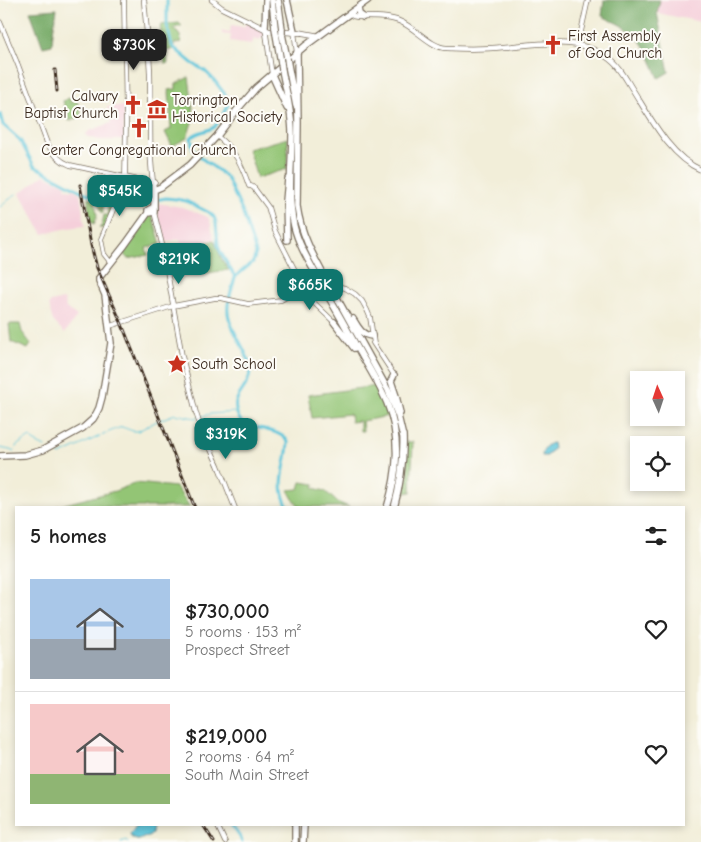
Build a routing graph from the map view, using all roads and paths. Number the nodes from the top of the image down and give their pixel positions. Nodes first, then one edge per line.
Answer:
1 (124, 0) edge
2 (144, 0) edge
3 (212, 0) edge
4 (266, 0) edge
5 (272, 0) edge
6 (278, 0) edge
7 (287, 0) edge
8 (368, 0) edge
9 (588, 0) edge
10 (354, 11) junction
11 (361, 17) joint
12 (0, 22) edge
13 (264, 27) junction
14 (277, 31) junction
15 (296, 32) junction
16 (319, 36) junction
17 (267, 38) junction
18 (578, 45) junction
19 (298, 52) junction
20 (272, 75) junction
21 (298, 123) junction
22 (292, 134) junction
23 (217, 136) junction
24 (294, 160) junction
25 (701, 170) edge
26 (292, 172) junction
27 (124, 176) junction
28 (155, 196) junction
29 (284, 241) junction
30 (303, 243) junction
31 (111, 263) junction
32 (327, 287) junction
33 (304, 288) junction
34 (337, 297) junction
35 (173, 306) junction
36 (334, 322) joint
37 (110, 326) junction
38 (370, 333) junction
39 (394, 375) joint
40 (376, 380) junction
41 (403, 437) junction
42 (0, 456) edge
43 (234, 506) edge
44 (388, 506) edge
45 (394, 506) edge
46 (217, 826) edge
47 (295, 826) edge
48 (304, 826) edge
49 (225, 842) edge
50 (295, 842) edge
51 (303, 842) edge

1 - 27 main road
2 - 28 main road
3 - 13 main road
4 - 13 highway
5 - 14 highway
6 - 14 highway
7 - 15 highway
8 - 10 highway
9 - 18 main road
10 - 11 highway
10 - 16 highway
11 - 18 main road
12 - 27 main road
13 - 14 main road
13 - 15 main road
13 - 17 main road
14 - 15 main road
14 - 17 main road
14 - 21 highway, bridge
14 - 22 highway
15 - 16 main road
15 - 19 main road
16 - 19 highway
17 - 20 main road
18 - 25 main road
19 - 20 highway
19 - 21 highway
20 - 22 highway
20 - 23 highway
21 - 24 highway
22 - 24 highway
23 - 28 highway
23 - 29 main road
24 - 26 highway
26 - 29 highway
26 - 30 highway
26 - 30 highway
27 - 28 main road
27 - 31 main road
28 - 31 highway
28 - 35 main road
29 - 33 main road
30 - 32 highway
31 - 37 highway
32 - 34 highway
32 - 40 highway
33 - 35 main road
33 - 36 main road
33 - 38 main road
34 - 38 highway
34 - 41 highway
35 - 37 main road
35 - 43 main road
36 - 40 highway
37 - 42 highway
38 - 39 main road
39 - 41 highway
40 - 44 highway
41 - 45 highway
46 - 49 main road
47 - 50 highway
48 - 51 highway

